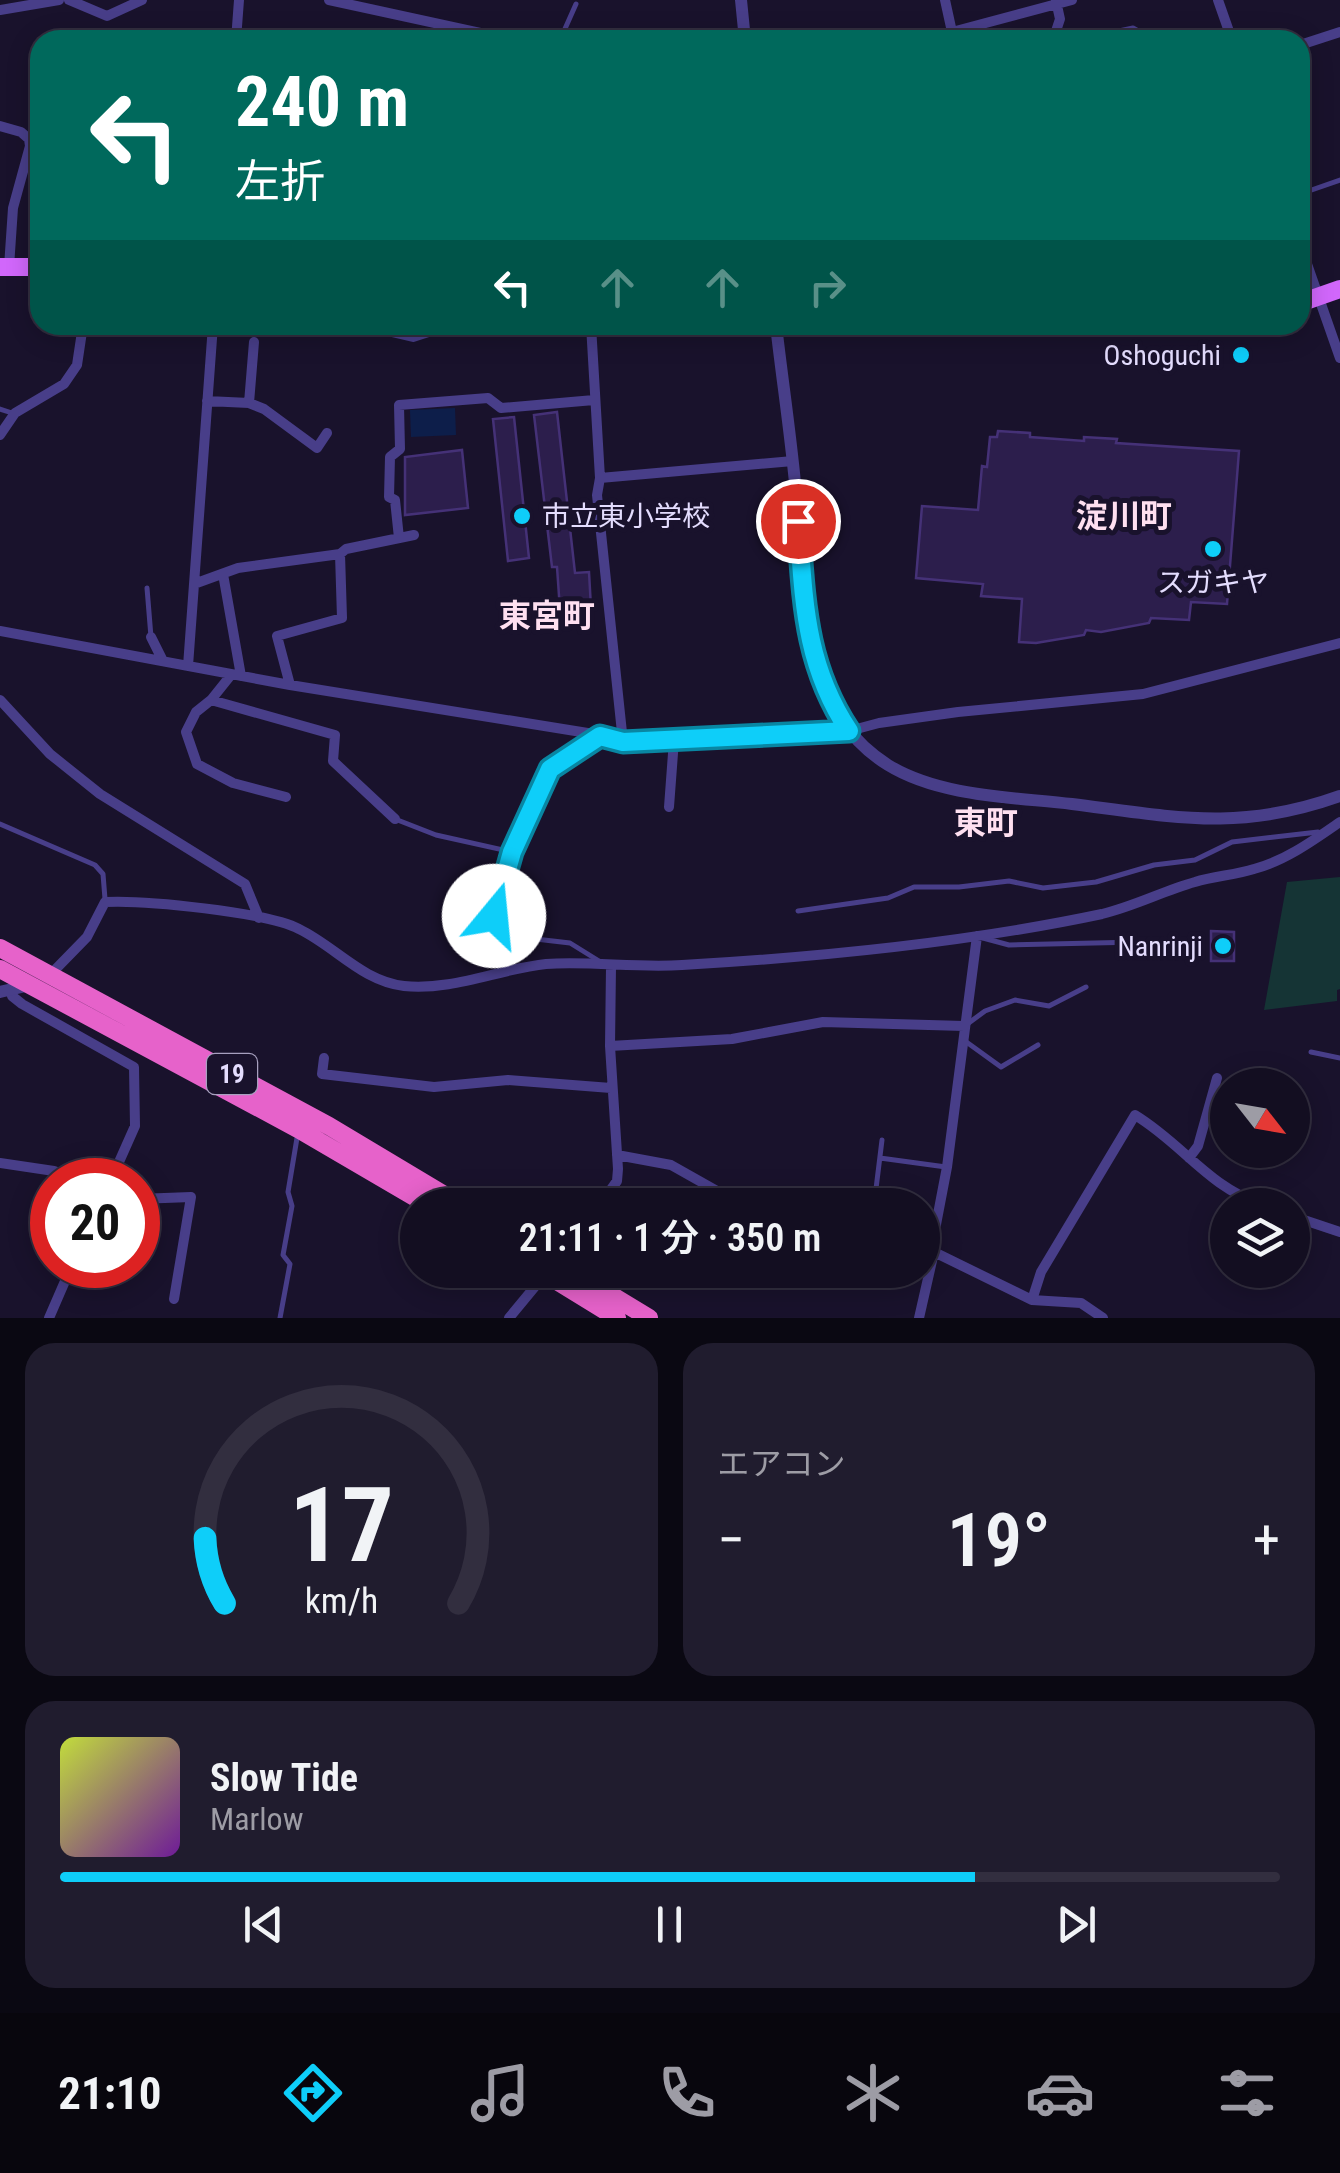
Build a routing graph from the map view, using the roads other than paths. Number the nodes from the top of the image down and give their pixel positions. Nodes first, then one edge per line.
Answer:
1 (60, 0) edge
2 (69, 0) edge
3 (142, 0) edge
4 (239, 0) edge
5 (329, 0) edge
6 (741, 0) edge
7 (945, 0) edge
8 (1072, 0) edge
9 (1218, 0) edge
10 (1057, 2) edge
11 (576, 4) dead end
12 (0, 10) edge
13 (237, 30) edge
14 (467, 30) edge
15 (564, 30) edge
16 (744, 30) edge
17 (952, 30) edge
18 (959, 30) edge
19 (1056, 30) edge
20 (1228, 30) edge
21 (1340, 32) edge
22 (1310, 41) edge
23 (0, 126) edge
24 (1340, 180) edge
25 (1310, 190) edge
26 (4, 267) edge
27 (30, 268) edge
28 (1340, 290) edge
29 (1310, 299) edge
30 (1310, 304) edge
31 (81, 335) edge
32 (212, 335) edge
33 (591, 335) edge
34 (777, 335) edge
35 (254, 342) dead end
36 (1340, 358) edge
37 (594, 400) junction
38 (207, 401) junction
39 (249, 403) junction
40 (0, 409) edge
41 (15, 414) junction
42 (327, 433) dead end
43 (0, 435) edge
44 (793, 460) junction
45 (600, 478) junction
46 (414, 535) dead end
47 (399, 538) junction
48 (340, 554) junction
49 (222, 574) junction
50 (194, 584) junction
51 (147, 588) dead end
52 (0, 631) edge
53 (152, 637) joint
54 (1340, 643) edge
55 (162, 661) junction
56 (188, 666) junction
57 (236, 676) junction
58 (290, 685) junction
59 (0, 700) edge
60 (211, 700) junction
61 (849, 731) junction
62 (600, 736) junction
63 (674, 740) junction
64 (623, 742) junction
65 (1340, 796) edge
66 (286, 797) dead end
67 (535, 801) joint
68 (669, 807) dead end
69 (395, 818) joint
70 (1340, 822) edge
71 (0, 824) edge
72 (1326, 832) junction
73 (512, 852) junction
74 (105, 902) junction
75 (798, 912) dead end
76 (258, 918) junction
77 (978, 936) junction
78 (1139, 942) dead end
79 (0, 948) edge
80 (608, 966) junction
81 (0, 969) edge
82 (50, 976) junction
83 (30, 985) junction
84 (1086, 986) dead end
85 (5, 991) edge
86 (963, 1032) junction
87 (1038, 1045) dead end
88 (610, 1046) junction
89 (1312, 1052) dead end
90 (324, 1058) dead end
91 (1340, 1058) edge
92 (611, 1088) junction
93 (1210, 1103) edge
94 (298, 1129) junction
95 (882, 1140) dead end
96 (617, 1155) junction
97 (120, 1158) edge
98 (880, 1158) junction
99 (1188, 1158) junction
100 (0, 1164) edge
101 (30, 1168) edge
102 (947, 1168) junction
103 (433, 1188) edge
104 (612, 1188) edge
105 (710, 1188) edge
106 (876, 1188) edge
107 (1224, 1188) edge
108 (400, 1189) edge
109 (940, 1192) edge
110 (160, 1198) edge
111 (1310, 1222) edge
112 (1340, 1232) edge
113 (940, 1255) edge
114 (62, 1288) edge
115 (531, 1288) edge
116 (570, 1288) edge
117 (600, 1288) edge
118 (926, 1288) edge
119 (174, 1299) dead end
120 (1032, 1300) junction
121 (50, 1318) edge
122 (280, 1318) edge
123 (509, 1318) edge
124 (616, 1318) edge
125 (649, 1318) edge
126 (919, 1318) edge
127 (1102, 1318) edge

1 - 12 street
2 - 3 street
4 - 13 street
5 - 14 street
6 - 16 street
7 - 17 street
8 - 10 street
9 - 20 street
10 - 18 street
10 - 19 street
11 - 15 lane
21 - 22 street
23 - 26 street
24 - 25 lane
26 - 27 main road
28 - 29 main road
30 - 36 street
31 - 41 street
32 - 38 street
33 - 37 street
34 - 44 street
35 - 39 street
37 - 45 street
37 - 47 street
38 - 39 street
38 - 50 street
39 - 42 street
40 - 41 lane
41 - 43 street
44 - 45 street
44 - 61 street
45 - 64 street
46 - 47 street
47 - 48 street
48 - 49 street
48 - 58 street
49 - 50 street
49 - 57 street
50 - 56 street
51 - 53 lane
52 - 55 street
53 - 55 street
54 - 61 street
55 - 56 street
56 - 57 street
57 - 58 street
57 - 60 street
58 - 62 street
59 - 76 street
60 - 66 street
60 - 69 street
61 - 63 street
61 - 65 street
62 - 64 street
62 - 67 street
63 - 64 street
63 - 68 street
67 - 73 lane
69 - 73 lane
70 - 72 street
71 - 74 lane
72 - 75 lane
72 - 77 street
73 - 80 lane
74 - 76 street
74 - 82 street
76 - 80 street
77 - 78 lane
77 - 80 street
77 - 86 street
79 - 82 highway, 19
80 - 88 street
81 - 83 highway, 19
82 - 83 street
82 - 103 highway, 19
83 - 85 street
83 - 94 highway, 19
84 - 86 lane
85 - 97 street
86 - 87 lane
86 - 88 street
86 - 102 street
88 - 92 street
89 - 91 lane
90 - 92 street
92 - 96 street
93 - 99 street
94 - 108 highway, 19
94 - 122 lane
95 - 98 lane
96 - 104 street
96 - 105 street
98 - 102 lane
98 - 106 lane
99 - 107 street
99 - 120 street
100 - 101 street
102 - 109 street
110 - 119 street
111 - 112 street
113 - 120 street
114 - 121 street
115 - 123 street
116 - 124 highway
117 - 125 highway
118 - 126 street
120 - 127 street

